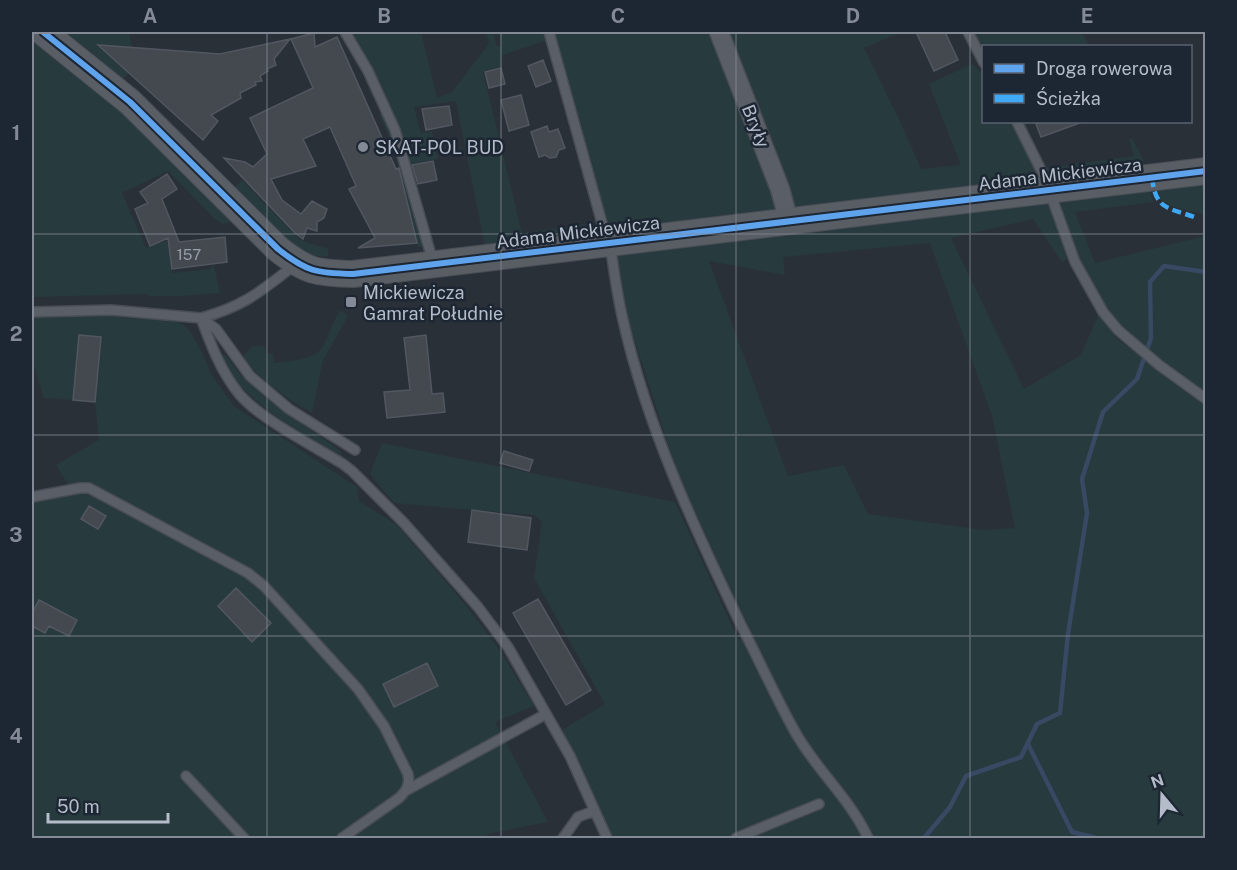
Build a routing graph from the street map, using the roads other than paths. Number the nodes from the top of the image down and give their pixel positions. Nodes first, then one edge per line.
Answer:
1 (43, 32) edge
2 (345, 32) edge
3 (549, 32) edge
4 (719, 32) edge
5 (968, 32) edge
6 (982, 59) edge
7 (1018, 123) edge
8 (1206, 171) edge
9 (1048, 190) junction
10 (789, 222) junction
11 (608, 243) junction
12 (296, 264) junction
13 (434, 264) junction
14 (32, 312) edge
15 (201, 318) junction
16 (1206, 399) edge
17 (355, 450) dead end
18 (32, 497) edge
19 (546, 714) junction
20 (186, 776) dead end
21 (407, 790) junction
22 (819, 804) dead end
23 (594, 811) junction
24 (243, 838) edge
25 (342, 838) edge
26 (563, 838) edge
27 (607, 838) edge
28 (736, 838) edge
29 (868, 838) edge

1 - 12 street, Adama Mickiewicza
2 - 13 lane
3 - 11 lane
4 - 10 street, Bryły
5 - 6 lane
7 - 9 lane
8 - 9 street, Adama Mickiewicza
9 - 10 street, Adama Mickiewicza
9 - 16 lane
10 - 11 street, Adama Mickiewicza
11 - 13 street, Adama Mickiewicza
11 - 29 lane
12 - 13 street, Adama Mickiewicza
12 - 15 lane
14 - 15 lane
15 - 17 lane
15 - 19 lane
18 - 21 lane
19 - 21 lane
19 - 23 lane
20 - 24 lane
21 - 25 lane
22 - 28 lane
23 - 26 lane
23 - 27 lane

